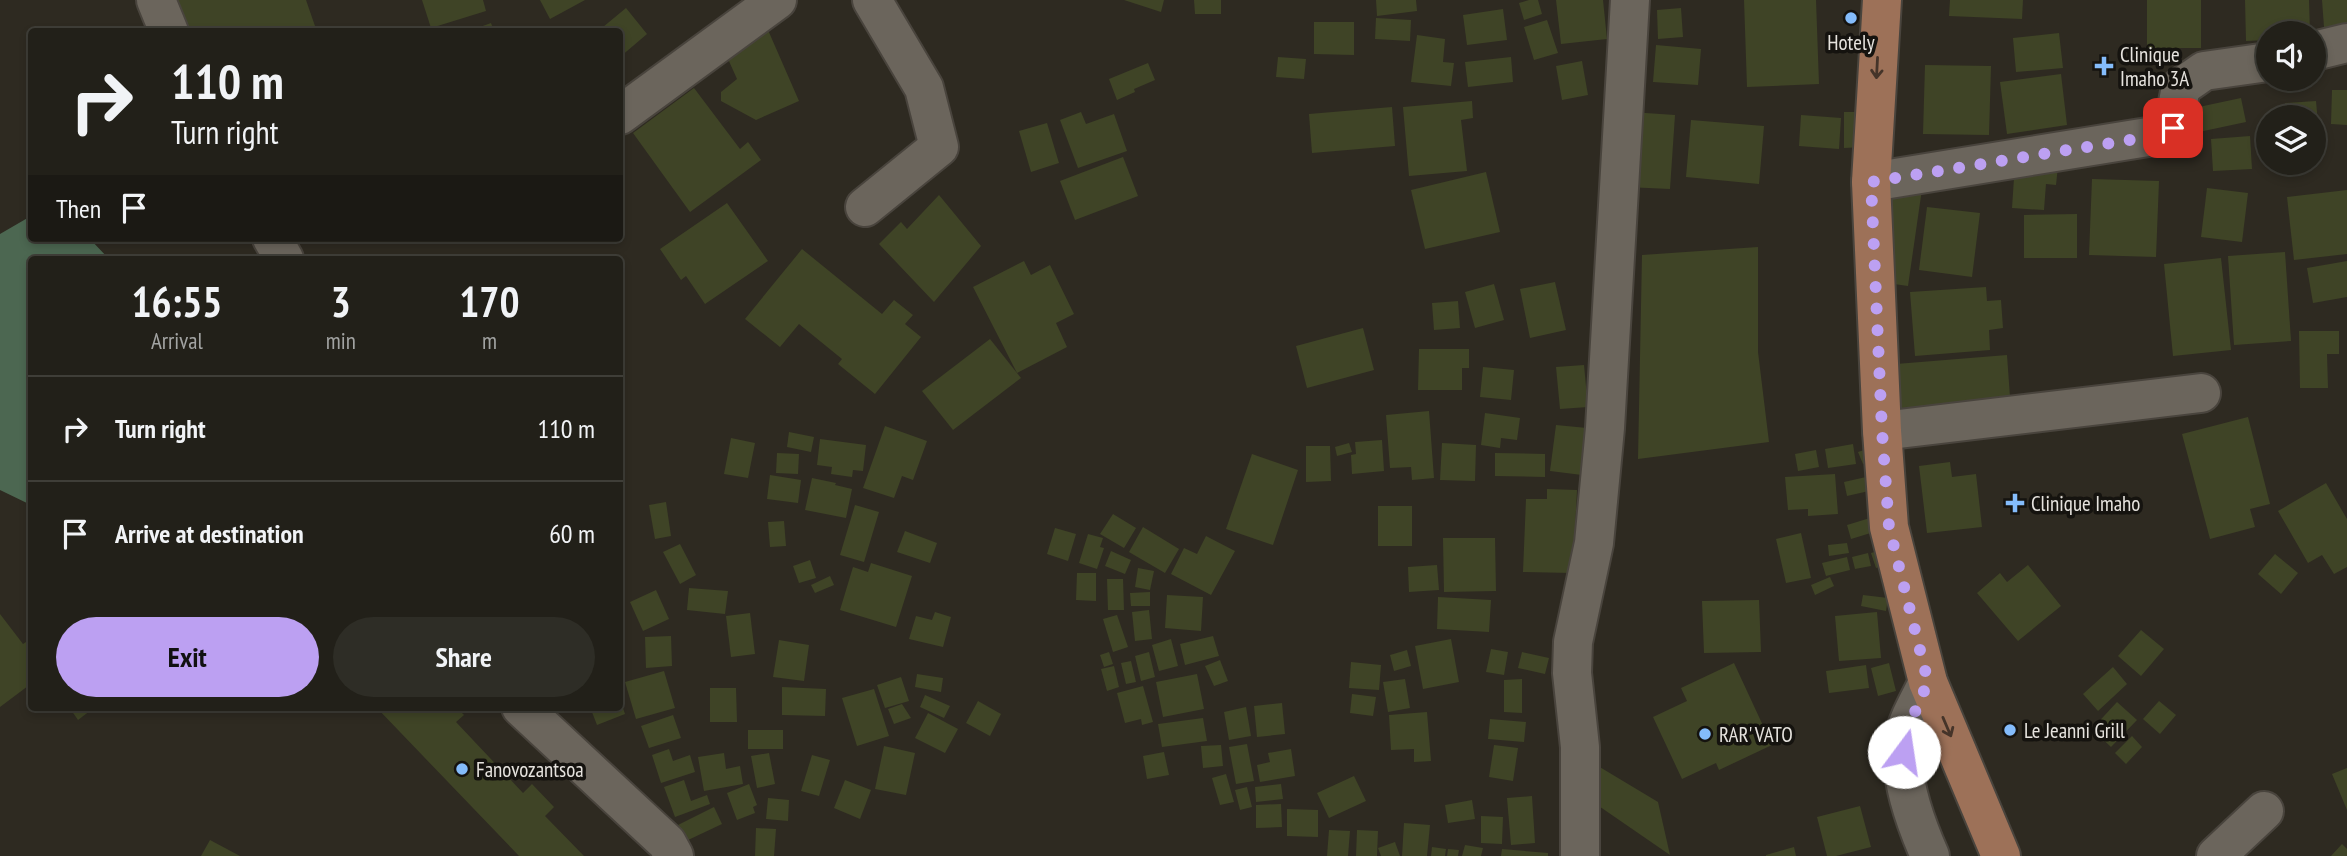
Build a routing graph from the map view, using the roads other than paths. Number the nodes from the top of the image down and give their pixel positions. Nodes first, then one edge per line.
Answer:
1 (156, 0) edge
2 (776, 0) edge
3 (872, 0) edge
4 (1630, 0) edge
5 (1882, 0) edge
6 (167, 28) edge
7 (2347, 43) edge
8 (2326, 48) edge
9 (2256, 64) edge
10 (623, 113) edge
11 (1871, 182) junction
12 (865, 207) dead end
13 (2201, 393) dead end
14 (1882, 431) junction
15 (1928, 682) junction
16 (525, 711) edge
17 (2264, 811) dead end
18 (674, 856) edge
19 (1580, 856) edge
20 (1930, 856) edge
21 (2001, 856) edge
22 (2216, 856) edge

1 - 6 street
2 - 10 street
3 - 12 street
4 - 19 street
5 -> 11 main road
7 - 8 street
9 - 11 street
11 - 14 main road
13 - 14 street
14 - 15 main road
15 - 20 street
15 -> 21 main road
16 - 18 street
17 - 22 street

